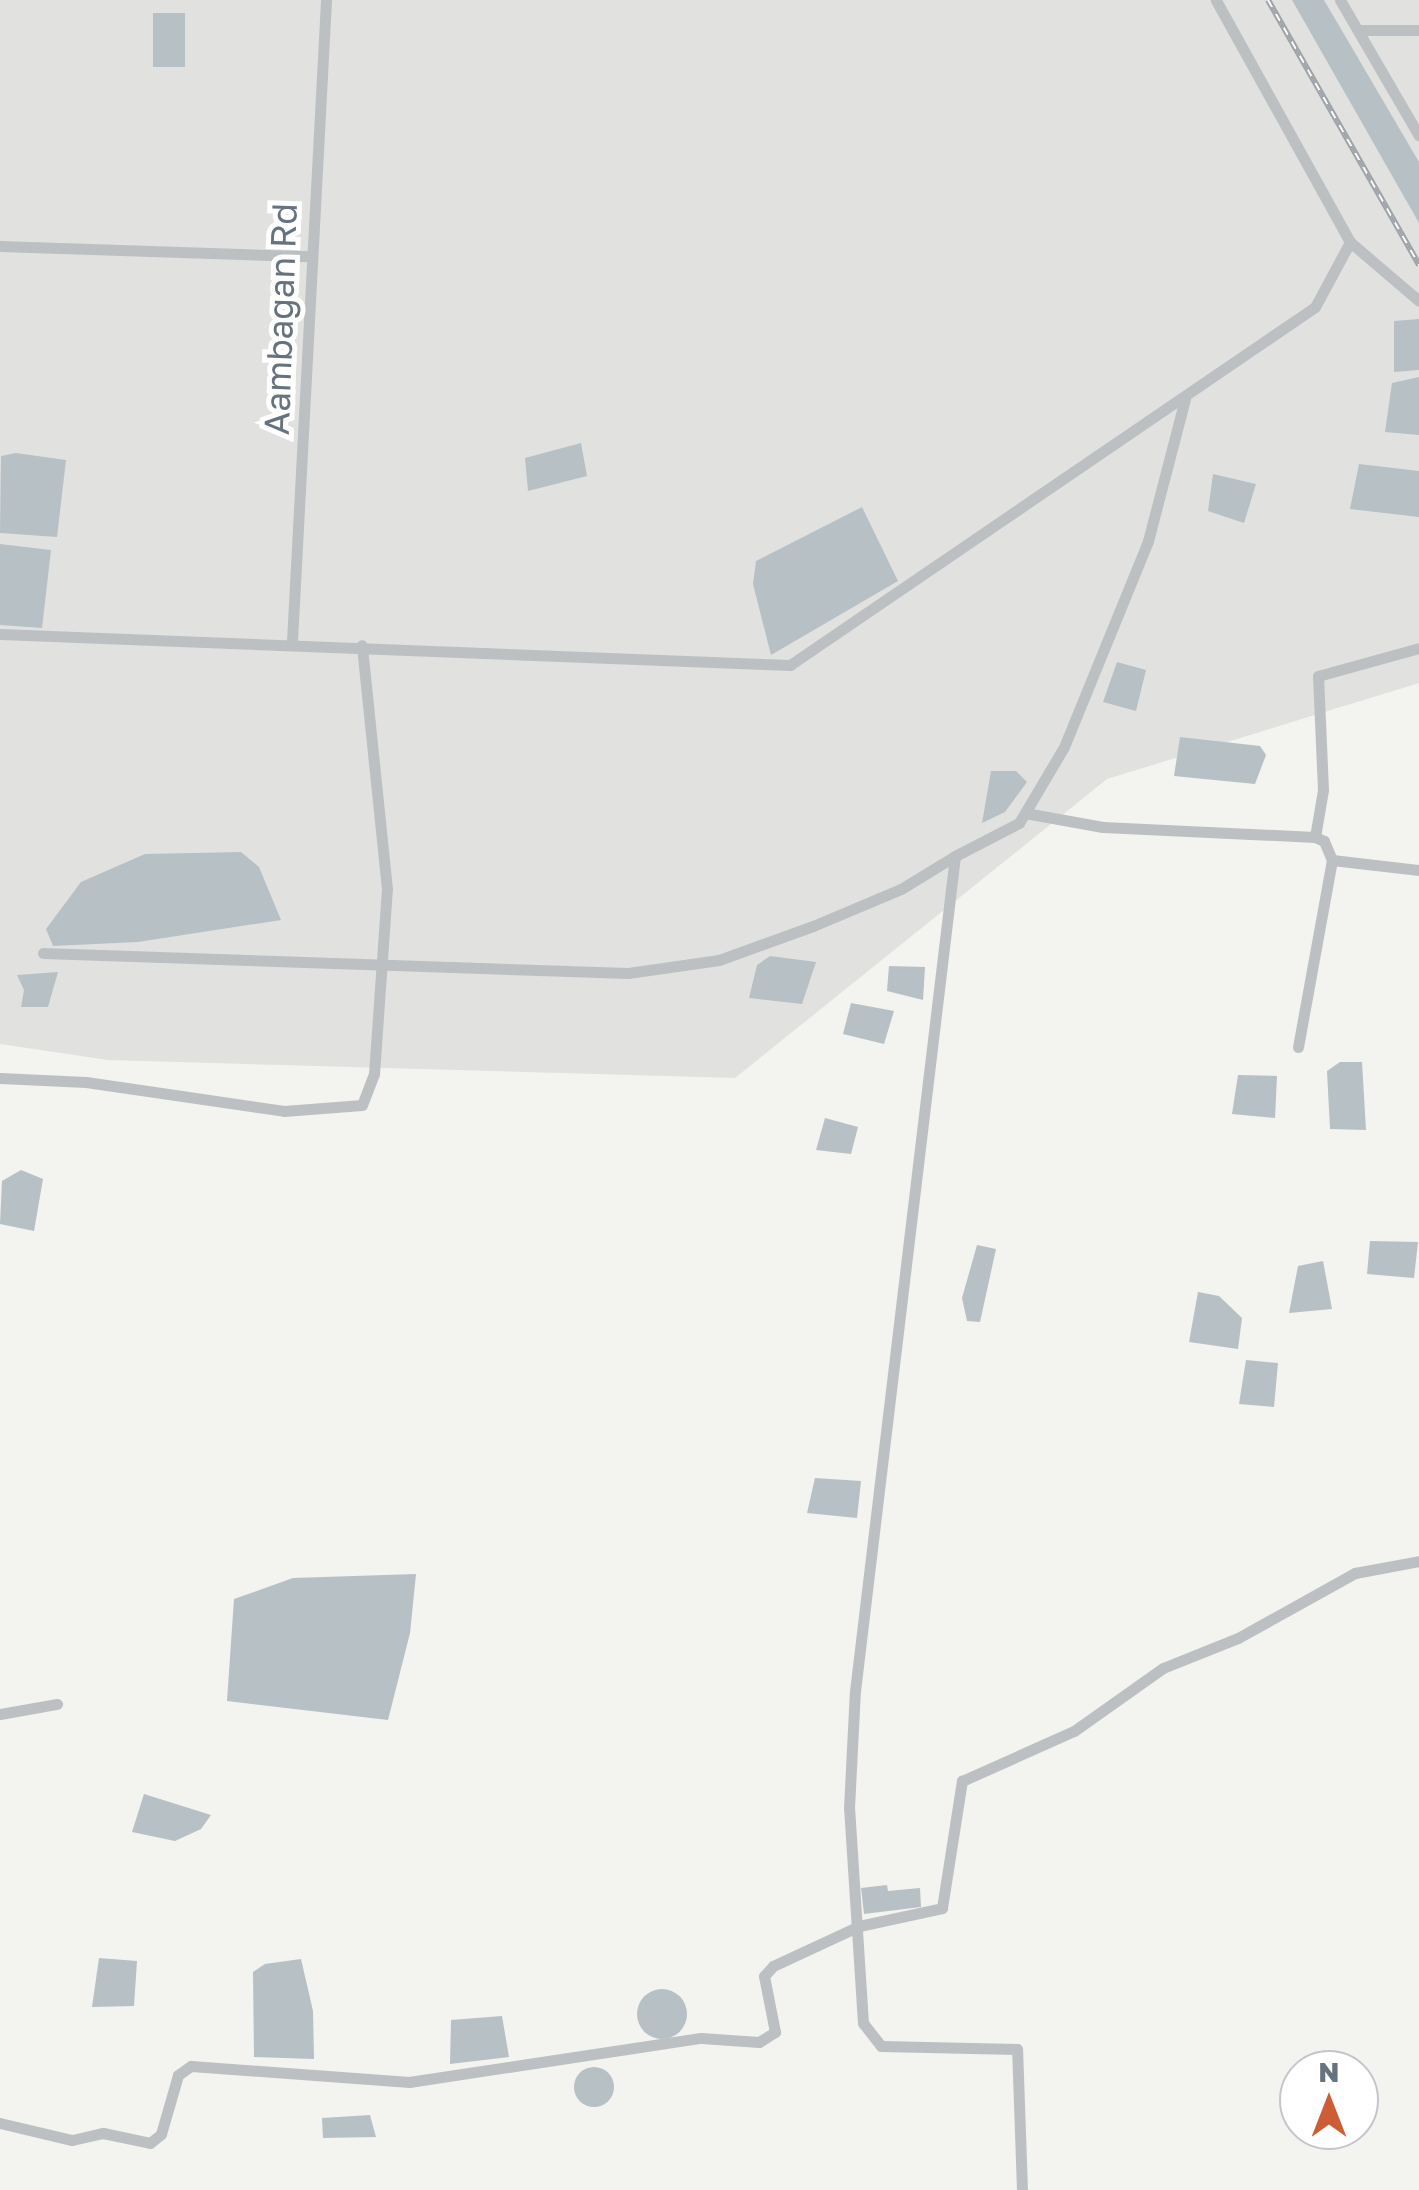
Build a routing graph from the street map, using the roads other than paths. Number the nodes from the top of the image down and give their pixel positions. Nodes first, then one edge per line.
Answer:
1 (326, 0) edge
2 (1216, 0) edge
3 (1340, 0) edge
4 (1358, 30) junction
5 (1419, 30) edge
6 (1419, 136) edge
7 (1350, 242) junction
8 (0, 246) edge
9 (309, 256) junction
10 (1419, 301) edge
11 (1185, 400) junction
12 (0, 634) edge
13 (292, 642) junction
14 (362, 645) junction
15 (1419, 648) edge
16 (1025, 813) junction
17 (1314, 838) junction
18 (955, 856) junction
19 (1332, 860) junction
20 (1419, 870) edge
21 (43, 953) dead end
22 (381, 963) junction
23 (1298, 1047) dead end
24 (0, 1078) edge
25 (1419, 1561) edge
26 (57, 1704) dead end
27 (0, 1714) edge
28 (859, 1926) junction
29 (0, 2123) edge
30 (1022, 2190) edge

1 - 9 street, Aambagan Rd
2 - 7 street
3 - 4 street
4 - 5 street
4 - 6 street
7 - 10 street
7 - 11 street
8 - 9 street
9 - 13 street, Aambagan Rd
11 - 14 street
11 - 16 street
12 - 13 street
13 - 14 street
14 - 22 street
15 - 17 street
16 - 17 street
16 - 18 street
17 - 19 street
18 - 22 street
18 - 28 street
19 - 20 street
19 - 23 street
21 - 22 street
22 - 24 street
25 - 28 street
26 - 27 street
28 - 29 street
28 - 30 street

